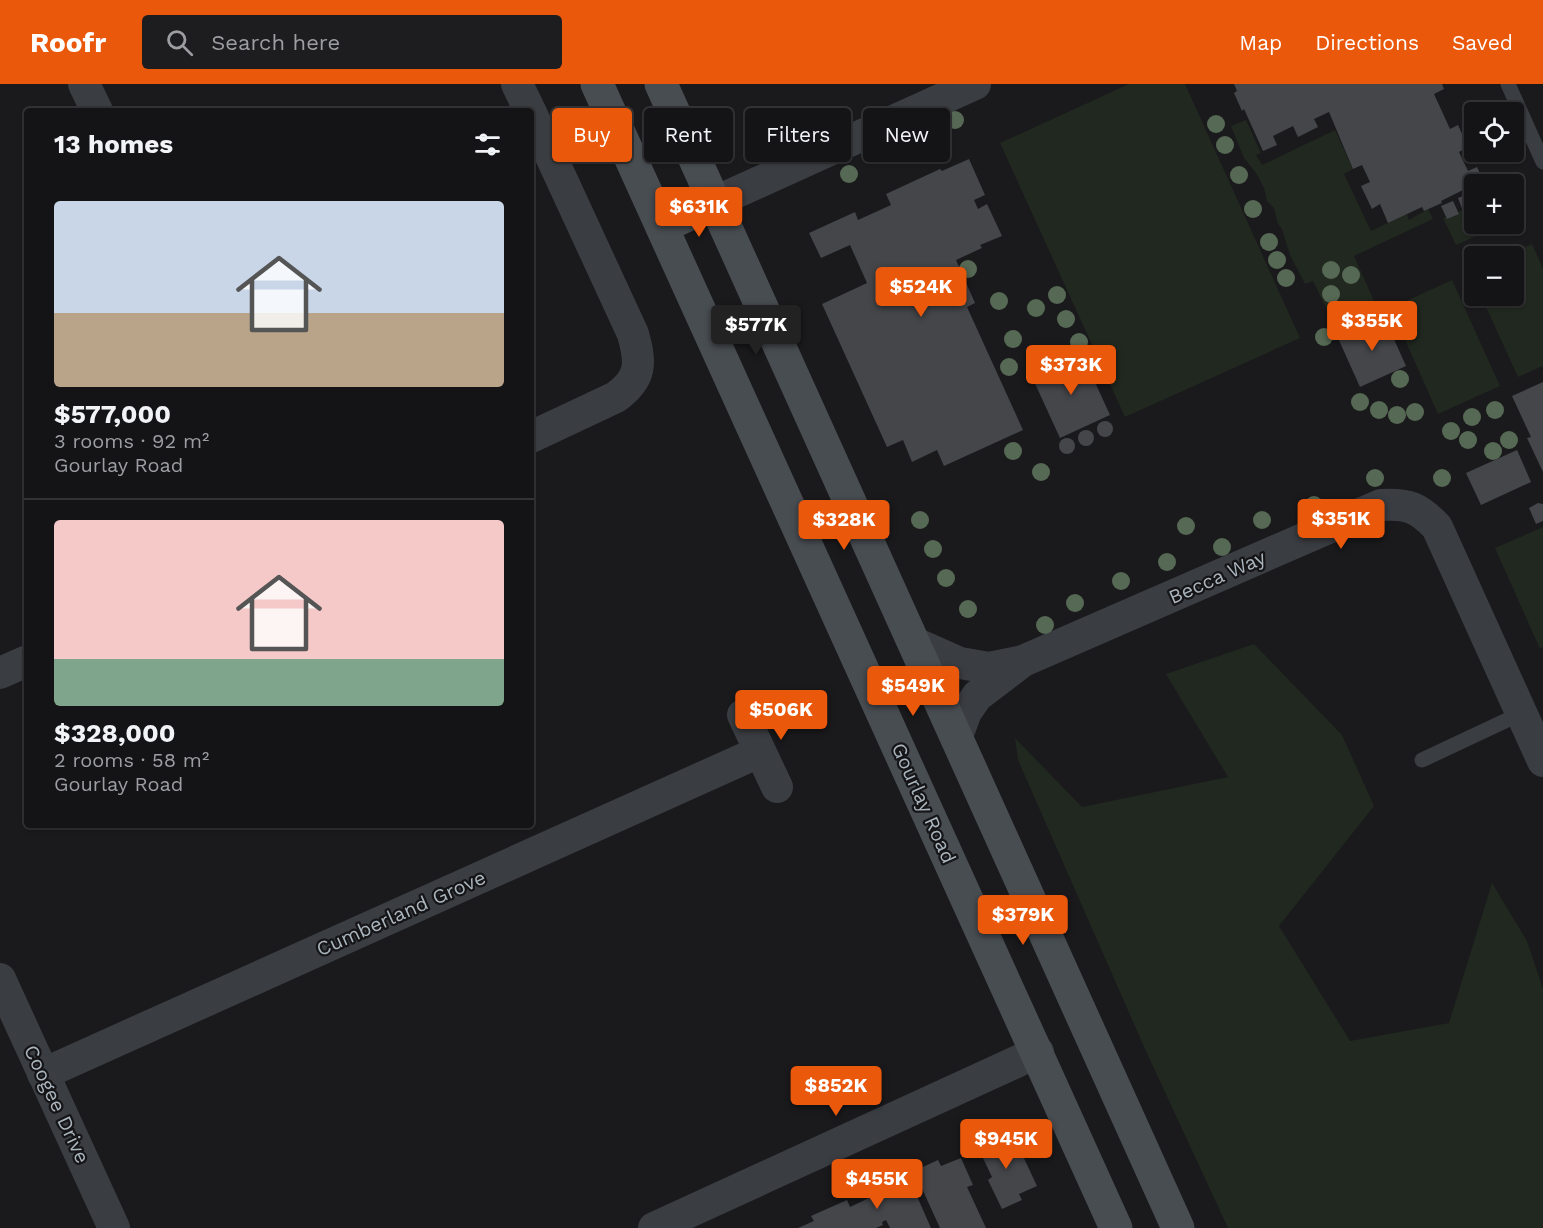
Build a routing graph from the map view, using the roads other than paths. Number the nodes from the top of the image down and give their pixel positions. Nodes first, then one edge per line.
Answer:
1 (84, 84) edge
2 (518, 84) edge
3 (597, 84) edge
4 (661, 84) edge
5 (975, 84) edge
6 (1508, 84) edge
7 (96, 108) edge
8 (528, 108) edge
9 (534, 121) edge
10 (1543, 162) edge
11 (715, 202) junction
12 (662, 227) junction
13 (534, 436) edge
14 (915, 643) junction
15 (1023, 661) junction
16 (24, 662) edge
17 (0, 673) edge
18 (1522, 713) junction
19 (743, 715) dead end
20 (957, 736) junction
21 (759, 752) junction
22 (1422, 760) dead end
23 (1543, 761) edge
24 (777, 787) dead end
25 (0, 979) edge
26 (1038, 1052) junction
27 (43, 1074) junction
28 (114, 1228) edge
29 (654, 1228) edge
30 (1116, 1228) edge
31 (1178, 1228) edge

1 - 7 street
2 - 8 street
3 - 12 main road, Gourlay Road
4 - 11 main road
5 - 11 street
6 - 10 lane
9 - 13 street
11 - 12 main road
11 - 14 main road
12 - 26 main road, Gourlay Road
14 - 15 street, Becca Way
14 - 20 main road
15 - 18 street, Becca Way
15 - 20 street, Becca Way
16 - 17 street
18 - 22 lane
18 - 23 street, Becca Way
19 - 21 street
20 - 31 main road
21 - 24 street
21 - 27 street, Cumberland Grove
25 - 27 street, Coogee Drive
26 - 29 street
26 - 30 main road, Gourlay Road
27 - 28 street, Coogee Drive

